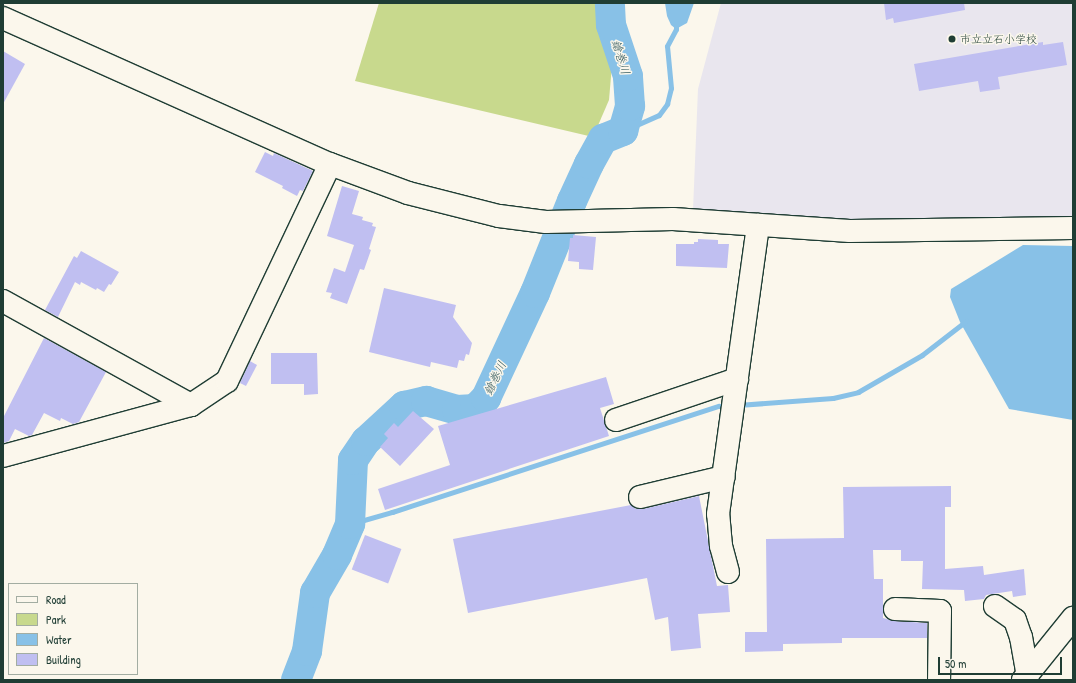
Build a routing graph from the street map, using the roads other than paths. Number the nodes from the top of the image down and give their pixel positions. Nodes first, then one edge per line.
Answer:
1 (3, 18) edge
2 (330, 164) junction
3 (758, 225) junction
4 (1073, 228) edge
5 (3, 302) edge
6 (737, 380) junction
7 (191, 405) junction
8 (616, 420) dead end
9 (3, 456) edge
10 (724, 477) junction
11 (640, 496) dead end
12 (728, 572) dead end
13 (995, 606) dead end
14 (895, 610) dead end
15 (1073, 618) edge
16 (1026, 677) edge
17 (939, 680) edge

1 - 2 street
2 - 3 street
2 - 7 street
3 - 4 street
3 - 6 street
5 - 7 street
6 - 8 street
6 - 10 street
7 - 9 street
10 - 11 street
10 - 12 street
13 - 16 street
14 - 17 street
15 - 16 street

